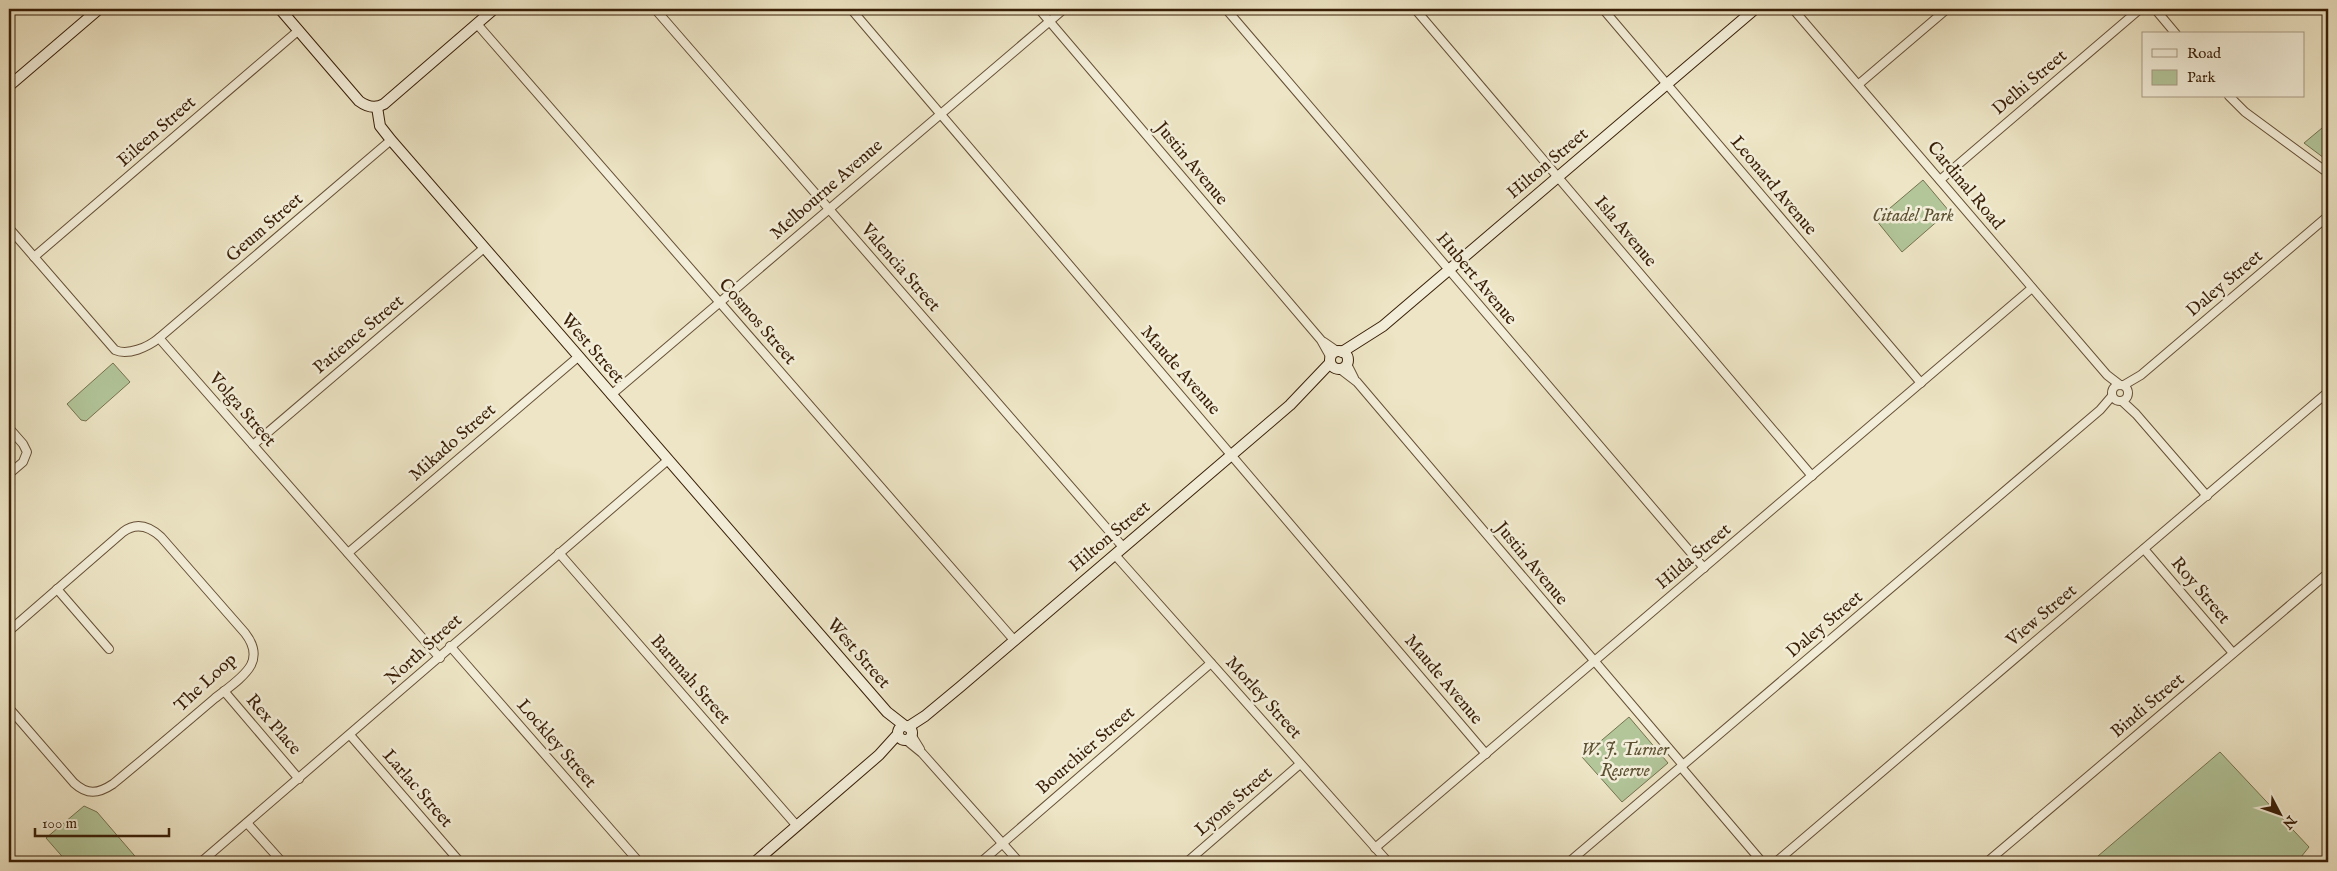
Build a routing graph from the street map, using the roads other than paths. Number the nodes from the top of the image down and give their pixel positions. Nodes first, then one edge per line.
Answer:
1 (99, 9) edge
2 (282, 9) edge
3 (494, 9) edge
4 (655, 9) edge
5 (851, 9) edge
6 (1039, 9) edge
7 (1064, 9) edge
8 (1226, 9) edge
9 (1415, 9) edge
10 (1603, 9) edge
11 (1754, 9) edge
12 (1948, 9) edge
13 (2140, 9) edge
14 (2155, 9) edge
15 (1797, 11) edge
16 (1049, 21) junction
17 (478, 24) junction
18 (299, 30) junction
19 (2174, 32) edge
20 (1667, 84) junction
21 (1859, 84) junction
22 (9, 86) edge
23 (2231, 98) edge
24 (376, 107) junction
25 (940, 114) junction
26 (391, 140) junction
27 (2328, 173) edge
28 (1558, 177) junction
29 (1940, 180) junction
30 (829, 209) junction
31 (2328, 216) edge
32 (9, 228) edge
33 (484, 248) junction
34 (34, 257) junction
35 (1449, 270) junction
36 (2032, 288) junction
37 (720, 302) junction
38 (159, 338) junction
39 (578, 356) junction
40 (1339, 360) junction
41 (1921, 383) junction
42 (2328, 392) edge
43 (2120, 393) junction
44 (611, 395) junction
45 (9, 428) edge
46 (253, 445) junction
47 (1232, 455) junction
48 (668, 460) junction
49 (9, 474) edge
50 (1812, 476) junction
51 (2206, 496) junction
52 (1123, 547) junction
53 (2144, 549) junction
54 (348, 553) junction
55 (560, 553) junction
56 (1115, 554) junction
57 (1704, 568) junction
58 (2328, 573) edge
59 (57, 589) junction
60 (9, 631) edge
61 (1014, 640) junction
62 (450, 646) junction
63 (109, 649) dead end
64 (2233, 654) junction
65 (440, 658) junction
66 (1595, 661) junction
67 (1211, 663) junction
68 (224, 691) junction
69 (9, 708) edge
70 (905, 733) junction
71 (350, 735) junction
72 (1486, 754) junction
73 (1300, 764) junction
74 (1682, 766) junction
75 (299, 778) junction
76 (247, 823) junction
77 (797, 826) junction
78 (1002, 844) junction
79 (1375, 848) junction
80 (201, 862) edge
81 (282, 862) edge
82 (460, 862) edge
83 (639, 862) edge
84 (755, 862) edge
85 (981, 862) edge
86 (1019, 862) edge
87 (1188, 862) edge
88 (1388, 862) edge
89 (1569, 862) edge
90 (1762, 862) edge
91 (1776, 862) edge
92 (1987, 862) edge

1 - 22 street
2 - 18 street
3 - 17 street
4 - 30 street, Valencia Street
5 - 25 street, Maude Avenue
6 - 16 street, Justin Avenue
7 - 16 street, Melbourne Avenue
8 - 35 street, Hubert Avenue
9 - 28 street, Isla Avenue
10 - 20 street, Leonard Avenue
11 - 20 street, Hilton Street
12 - 21 street
13 - 29 street, Delhi Street
14 - 19 street
15 - 21 street, Cardinal Road
16 - 25 street, Melbourne Avenue
16 - 40 street, Justin Avenue
17 - 24 street
17 - 37 street, Cosmos Street
18 - 24 street
18 - 34 street, Eileen Street
20 - 28 street, Hilton Street
20 - 41 street, Leonard Avenue
21 - 29 street, Cardinal Road
23 - 27 street
24 - 26 street, West Street
25 - 30 street, Melbourne Avenue
25 - 47 street, Maude Avenue
26 - 33 street, West Street
26 - 38 street, Geum Street
28 - 35 street, Hilton Street
28 - 50 street, Isla Avenue
29 - 36 street, Cardinal Road
30 - 37 street, Melbourne Avenue
30 - 52 street, Valencia Street
31 - 43 street, Daley Street
32 - 34 street
33 - 39 street, West Street
33 - 46 street, Patience Street
34 - 38 street
35 - 40 street, Hilton Street
35 - 57 street, Hubert Avenue
36 - 41 street, Hilda Street
36 - 43 street, Cardinal Road
37 - 44 street, Melbourne Avenue
37 - 61 street, Cosmos Street
38 - 46 street, Volga Street
39 - 44 street, West Street
39 - 54 street, Mikado Street
40 - 47 street, Hilton Street
40 - 66 street, Justin Avenue
41 - 50 street, Hilda Street
42 - 51 street, View Street
43 - 51 street, Cardinal Road
43 - 74 street, Daley Street
44 - 48 street, West Street
45 - 49 street
46 - 54 street, Volga Street
47 - 52 street, Hilton Street
47 - 72 street, Maude Avenue
48 - 55 street, North Street
48 - 70 street, West Street
50 - 57 street, Hilda Street
51 - 53 street, View Street
52 - 56 street, Hilton Street
53 - 64 street, Roy Street
53 - 91 street, View Street
54 - 65 street, Volga Street
55 - 62 street, North Street
55 - 77 street, Barunah Street
56 - 61 street, Hilton Street
56 - 67 street, Morley Street
57 - 66 street, Hilda Street
58 - 64 street, Bindi Street
59 - 60 street, The Loop
59 - 63 street
59 - 68 street, The Loop
61 - 70 street, Hilton Street
62 - 65 street, North Street
62 - 83 street, Lockley Street
64 - 92 street, Bindi Street
65 - 71 street, North Street
66 - 72 street, Hilda Street
66 - 74 street, Justin Avenue
67 - 73 street, Morley Street
67 - 78 street, Bourchier Street
68 - 69 street, The Loop
68 - 75 street, Rex Place
70 - 77 street, Hilton Street
70 - 78 street, West Street
71 - 75 street, North Street
71 - 82 street, Larlac Street
72 - 79 street, Hilda Street
73 - 79 street, Morley Street
73 - 87 street, Lyons Street
74 - 89 street, Daley Street
74 - 90 street, Justin Avenue
75 - 76 street, North Street
76 - 80 street, North Street
76 - 81 street
77 - 84 street, Hilton Street
78 - 85 street, Bourchier Street
78 - 86 street, West Street
79 - 88 street, Morley Street

